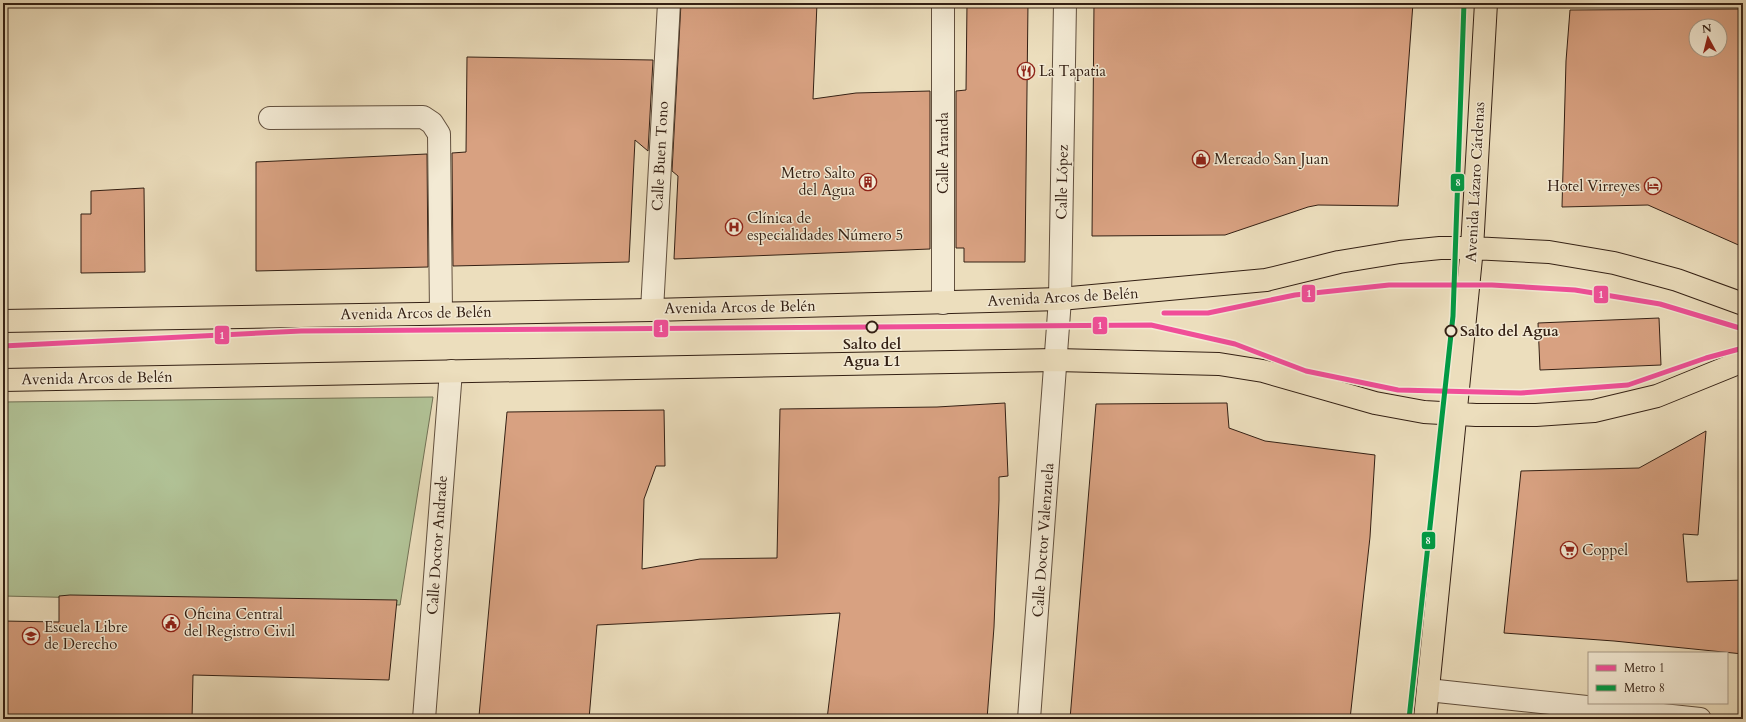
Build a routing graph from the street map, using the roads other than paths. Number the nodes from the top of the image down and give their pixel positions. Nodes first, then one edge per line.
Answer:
1 (669, 3) edge
2 (943, 3) edge
3 (1065, 3) edge
4 (1486, 3) edge
5 (270, 118) dead end
6 (1472, 248) junction
7 (1060, 299) junction
8 (943, 302) junction
9 (1743, 304) edge
10 (652, 310) junction
11 (441, 313) junction
12 (3, 321) edge
13 (1056, 360) junction
14 (1743, 361) edge
15 (451, 371) junction
16 (3, 380) edge
17 (1456, 415) junction
18 (1428, 690) junction
19 (424, 719) edge
20 (1029, 719) edge
21 (1425, 719) edge
22 (1700, 719) edge

1 - 10 street, Calle Buen Tono
2 - 8 street, Calle Aranda
3 - 7 street, Calle López
4 - 6 main road, Avenida Lázaro Cárdenas
5 - 11 street
6 - 7 main road, Avenida Arcos de Belén
6 - 9 main road, Avenida Arcos de Belén
6 - 17 main road, Avenida Lázaro Cárdenas
7 - 8 main road, Avenida Arcos de Belén
7 - 13 street, Calle López
8 - 10 main road, Avenida Arcos de Belén
10 - 11 main road, Avenida Arcos de Belén
11 - 12 main road, Avenida Arcos de Belén
13 - 15 main road, Avenida Arcos de Belén
13 - 17 main road, Avenida Arcos de Belén
13 - 20 street, Calle Doctor Valenzuela
14 - 17 main road, Avenida Arcos de Belén
15 - 16 main road, Avenida Arcos de Belén
15 - 19 street, Calle Doctor Andrade
17 - 18 main road, Avenida Lázaro Cárdenas
18 - 21 main road, Avenida Lázaro Cárdenas
18 - 22 street

